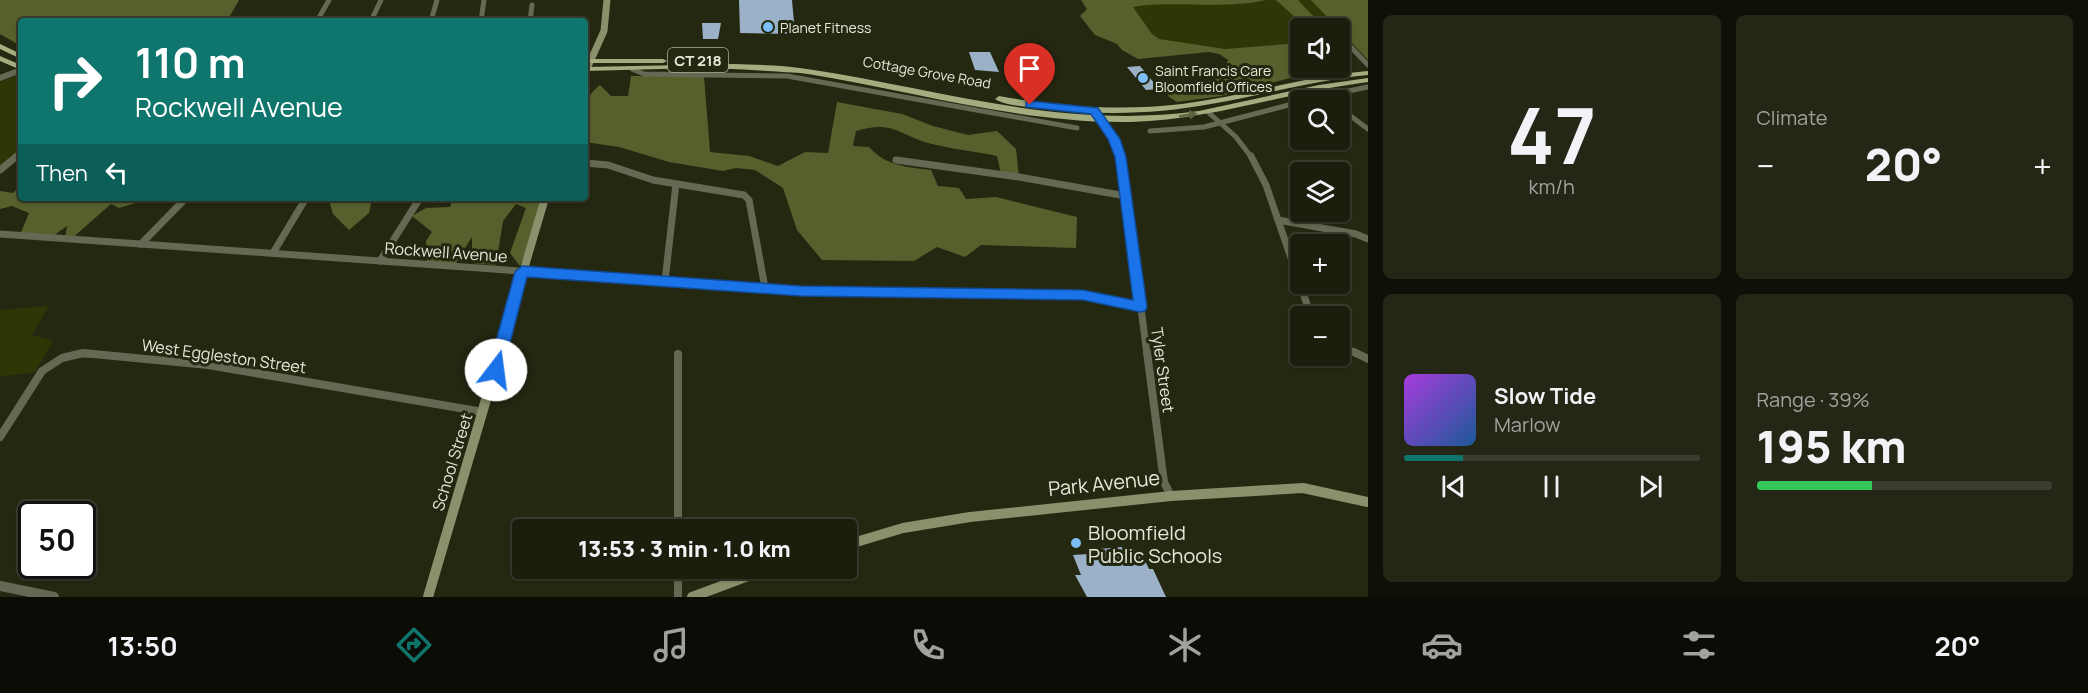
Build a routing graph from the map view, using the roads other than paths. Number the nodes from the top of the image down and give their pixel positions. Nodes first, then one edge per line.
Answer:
1 (329, 0) edge
2 (381, 0) edge
3 (437, 0) edge
4 (484, 0) edge
5 (607, 0) edge
6 (532, 5) dead end
7 (319, 18) edge
8 (372, 18) edge
9 (432, 18) edge
10 (481, 18) edge
11 (530, 18) edge
12 (0, 46) edge
13 (1350, 46) edge
14 (18, 55) edge
15 (0, 58) edge
16 (588, 63) edge
17 (1368, 65) edge
18 (18, 67) edge
19 (588, 67) edge
20 (588, 67) edge
21 (806, 68) junction
22 (18, 70) edge
23 (705, 70) junction
24 (1368, 73) edge
25 (0, 78) edge
26 (1368, 80) edge
27 (866, 86) junction
28 (1368, 87) edge
29 (1350, 91) edge
30 (953, 94) junction
31 (1290, 105) edge
32 (1208, 112) junction
33 (1098, 115) junction
34 (1350, 116) edge
35 (1222, 123) junction
36 (1077, 128) dead end
37 (1368, 129) edge
38 (1150, 131) dead end
39 (18, 155) edge
40 (896, 160) dead end
41 (588, 163) edge
42 (0, 170) edge
43 (676, 184) junction
44 (1126, 196) junction
45 (183, 201) edge
46 (304, 201) edge
47 (418, 201) edge
48 (544, 201) edge
49 (1278, 220) junction
50 (0, 234) edge
51 (1368, 239) edge
52 (141, 244) junction
53 (273, 254) junction
54 (380, 261) junction
55 (522, 272) junction
56 (665, 281) junction
57 (765, 288) junction
58 (1308, 306) edge
59 (1140, 307) junction
60 (1350, 350) edge
61 (678, 354) dead end
62 (1368, 359) edge
63 (483, 412) junction
64 (0, 437) edge
65 (1171, 496) junction
66 (1368, 502) edge
67 (678, 519) edge
68 (857, 542) edge
69 (678, 579) edge
70 (740, 579) edge
71 (0, 586) edge
72 (54, 597) edge
73 (428, 597) edge
74 (678, 597) edge
75 (692, 597) edge

1 - 7 street
2 - 8 street
3 - 9 street
4 - 10 street
5 - 16 main road
6 - 11 street
12 - 14 main road
13 - 17 street
15 - 18 main road
19 - 21 main road, Cottage Grove Road / CT 218
20 - 23 main road, Cottage Grove Road / CT 218
21 - 23 main road, Cottage Grove Road / CT 218
21 - 27 main road, Cottage Grove Road / CT 218
21 - 30 main road, Cottage Grove Road / CT 218
22 - 25 street
23 - 27 street, Cottage Grove Road
24 - 33 main road, Cottage Grove Road / CT 218
26 - 32 main road, Cottage Grove Road / CT 218
27 - 30 main road, Cottage Grove Road / CT 218
27 - 36 street, Cottage Grove Road
28 - 29 street
30 - 33 main road, Cottage Grove Road / CT 218
31 - 35 street
33 -> 32 main road, Cottage Grove Road / CT 218
32 - 35 street
33 - 44 street, Tyler Street
34 - 37 street
35 - 38 street
35 - 49 street
39 - 42 street
40 - 44 street
41 - 43 street
43 - 56 street
43 - 57 street
44 - 59 street, Tyler Street
45 - 52 street
46 - 53 street
47 - 54 street
48 - 55 main road, School Street
49 - 51 street
49 - 58 street
50 - 52 street, Rockwell Avenue
52 - 53 street, Rockwell Avenue
53 - 54 street, Rockwell Avenue
54 - 55 street, Rockwell Avenue
55 - 56 street, Rockwell Avenue
55 - 63 main road, School Street
56 - 57 street, Rockwell Avenue
57 - 59 street, Rockwell Avenue
59 - 65 street, Tyler Street
60 - 62 street
61 - 67 street
63 - 64 street, West Eggleston Street
63 - 73 main road, School Street
65 - 66 main road, Park Avenue
65 - 68 main road, Park Avenue
69 - 74 street
70 - 75 main road
71 - 72 street

